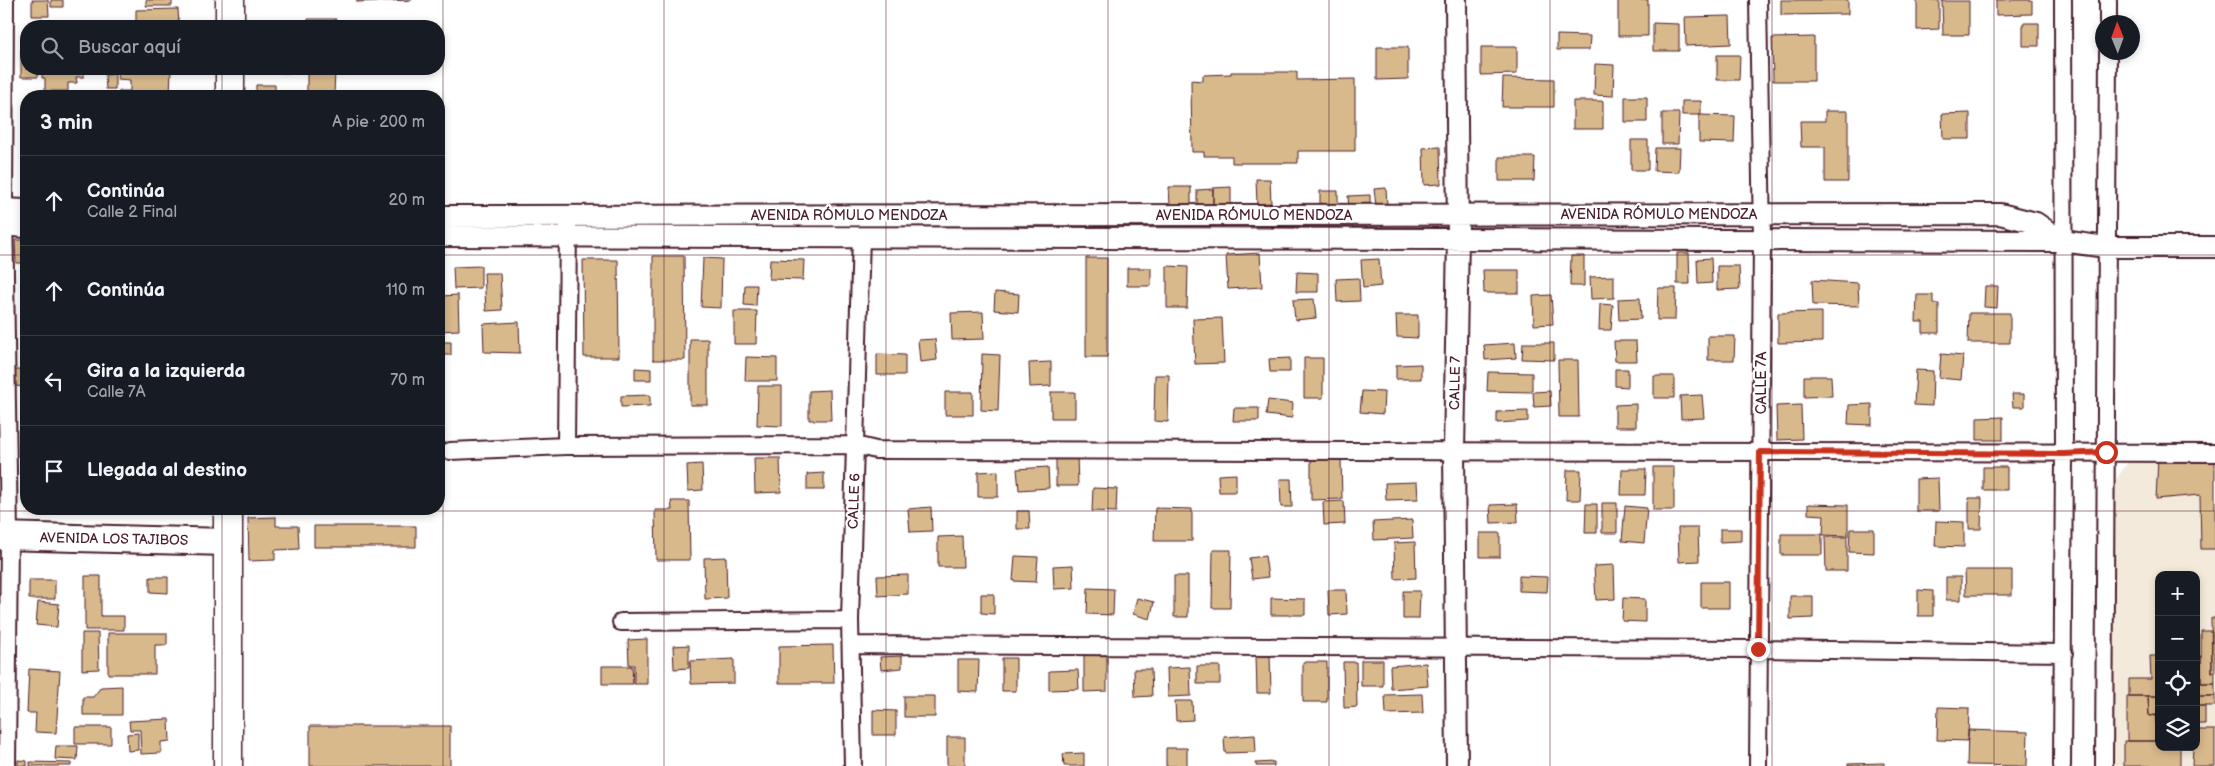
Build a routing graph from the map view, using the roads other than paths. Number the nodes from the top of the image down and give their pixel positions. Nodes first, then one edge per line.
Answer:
1 (5, 0) edge
2 (230, 0) edge
3 (1456, 0) edge
4 (1758, 0) edge
5 (2063, 0) edge
6 (2108, 0) edge
7 (2108, 15) edge
8 (230, 20) edge
9 (2108, 60) edge
10 (230, 75) edge
11 (230, 90) edge
12 (20, 212) edge
13 (1458, 214) junction
14 (1762, 214) junction
15 (567, 215) junction
16 (445, 216) edge
17 (2, 217) edge
18 (20, 224) edge
19 (569, 235) junction
20 (445, 236) edge
21 (861, 236) junction
22 (1458, 238) junction
23 (1762, 239) junction
24 (2062, 240) junction
25 (2106, 247) junction
26 (2215, 247) edge
27 (855, 445) junction
28 (566, 446) junction
29 (450, 451) dead end
30 (1454, 451) junction
31 (1760, 452) junction
32 (2106, 452) junction
33 (2215, 453) edge
34 (2064, 454) junction
35 (228, 515) edge
36 (5, 536) edge
37 (227, 542) junction
38 (850, 620) junction
39 (621, 622) dead end
40 (852, 645) junction
41 (1456, 647) junction
42 (1758, 649) junction
43 (2064, 653) junction
44 (7, 766) edge
45 (228, 766) edge
46 (853, 766) edge
47 (1457, 766) edge
48 (1758, 766) edge
49 (2062, 766) edge
50 (2104, 766) edge

1 - 17 street
2 - 8 highway
3 - 13 street, CALLE 7
4 - 14 street, CALLE 7A
5 - 24 street
6 - 7 street
9 - 25 street
10 - 11 highway
12 - 17 street
13 - 14 street, AVENIDA RÓMULO MENDOZA
13 - 15 street, AVENIDA RÓMULO MENDOZA
13 - 22 street, CALLE 7
14 - 23 street, CALLE 7A
14 - 24 street, AVENIDA RÓMULO MENDOZA
15 - 16 street, AVENIDA RÓMULO MENDOZA
15 - 19 street
17 - 18 street
17 - 36 street
19 - 20 street, AVENIDA RÓMULO MENDOZA
19 - 21 street, AVENIDA RÓMULO MENDOZA
19 - 28 street
21 - 22 street, AVENIDA RÓMULO MENDOZA
21 - 27 street, CALLE 6
22 - 23 street, AVENIDA RÓMULO MENDOZA
22 - 30 street, CALLE 7
23 - 24 street, AVENIDA RÓMULO MENDOZA
23 - 31 street, CALLE 7A
24 - 25 street, AVENIDA RÓMULO MENDOZA
24 - 34 street
25 - 26 street, AVENIDA RÓMULO MENDOZA
25 - 32 street
27 - 28 street
27 - 30 street
27 - 38 street, CALLE 6
28 - 29 street
30 - 31 street
30 - 41 street, CALLE 7
31 - 34 street
31 - 42 street, CALLE 7A
32 - 33 street
32 - 34 street
32 - 50 street
34 - 43 street
35 - 37 highway
36 - 37 main road, AVENIDA LOS TAJIBOS
36 - 44 street
37 - 45 highway
38 - 39 street
38 - 40 street, CALLE 6
40 - 41 street
40 - 46 street, CALLE 6
41 - 42 street
41 - 47 street, CALLE 7
42 - 43 street
42 - 48 street, CALLE 7A
43 - 49 street

